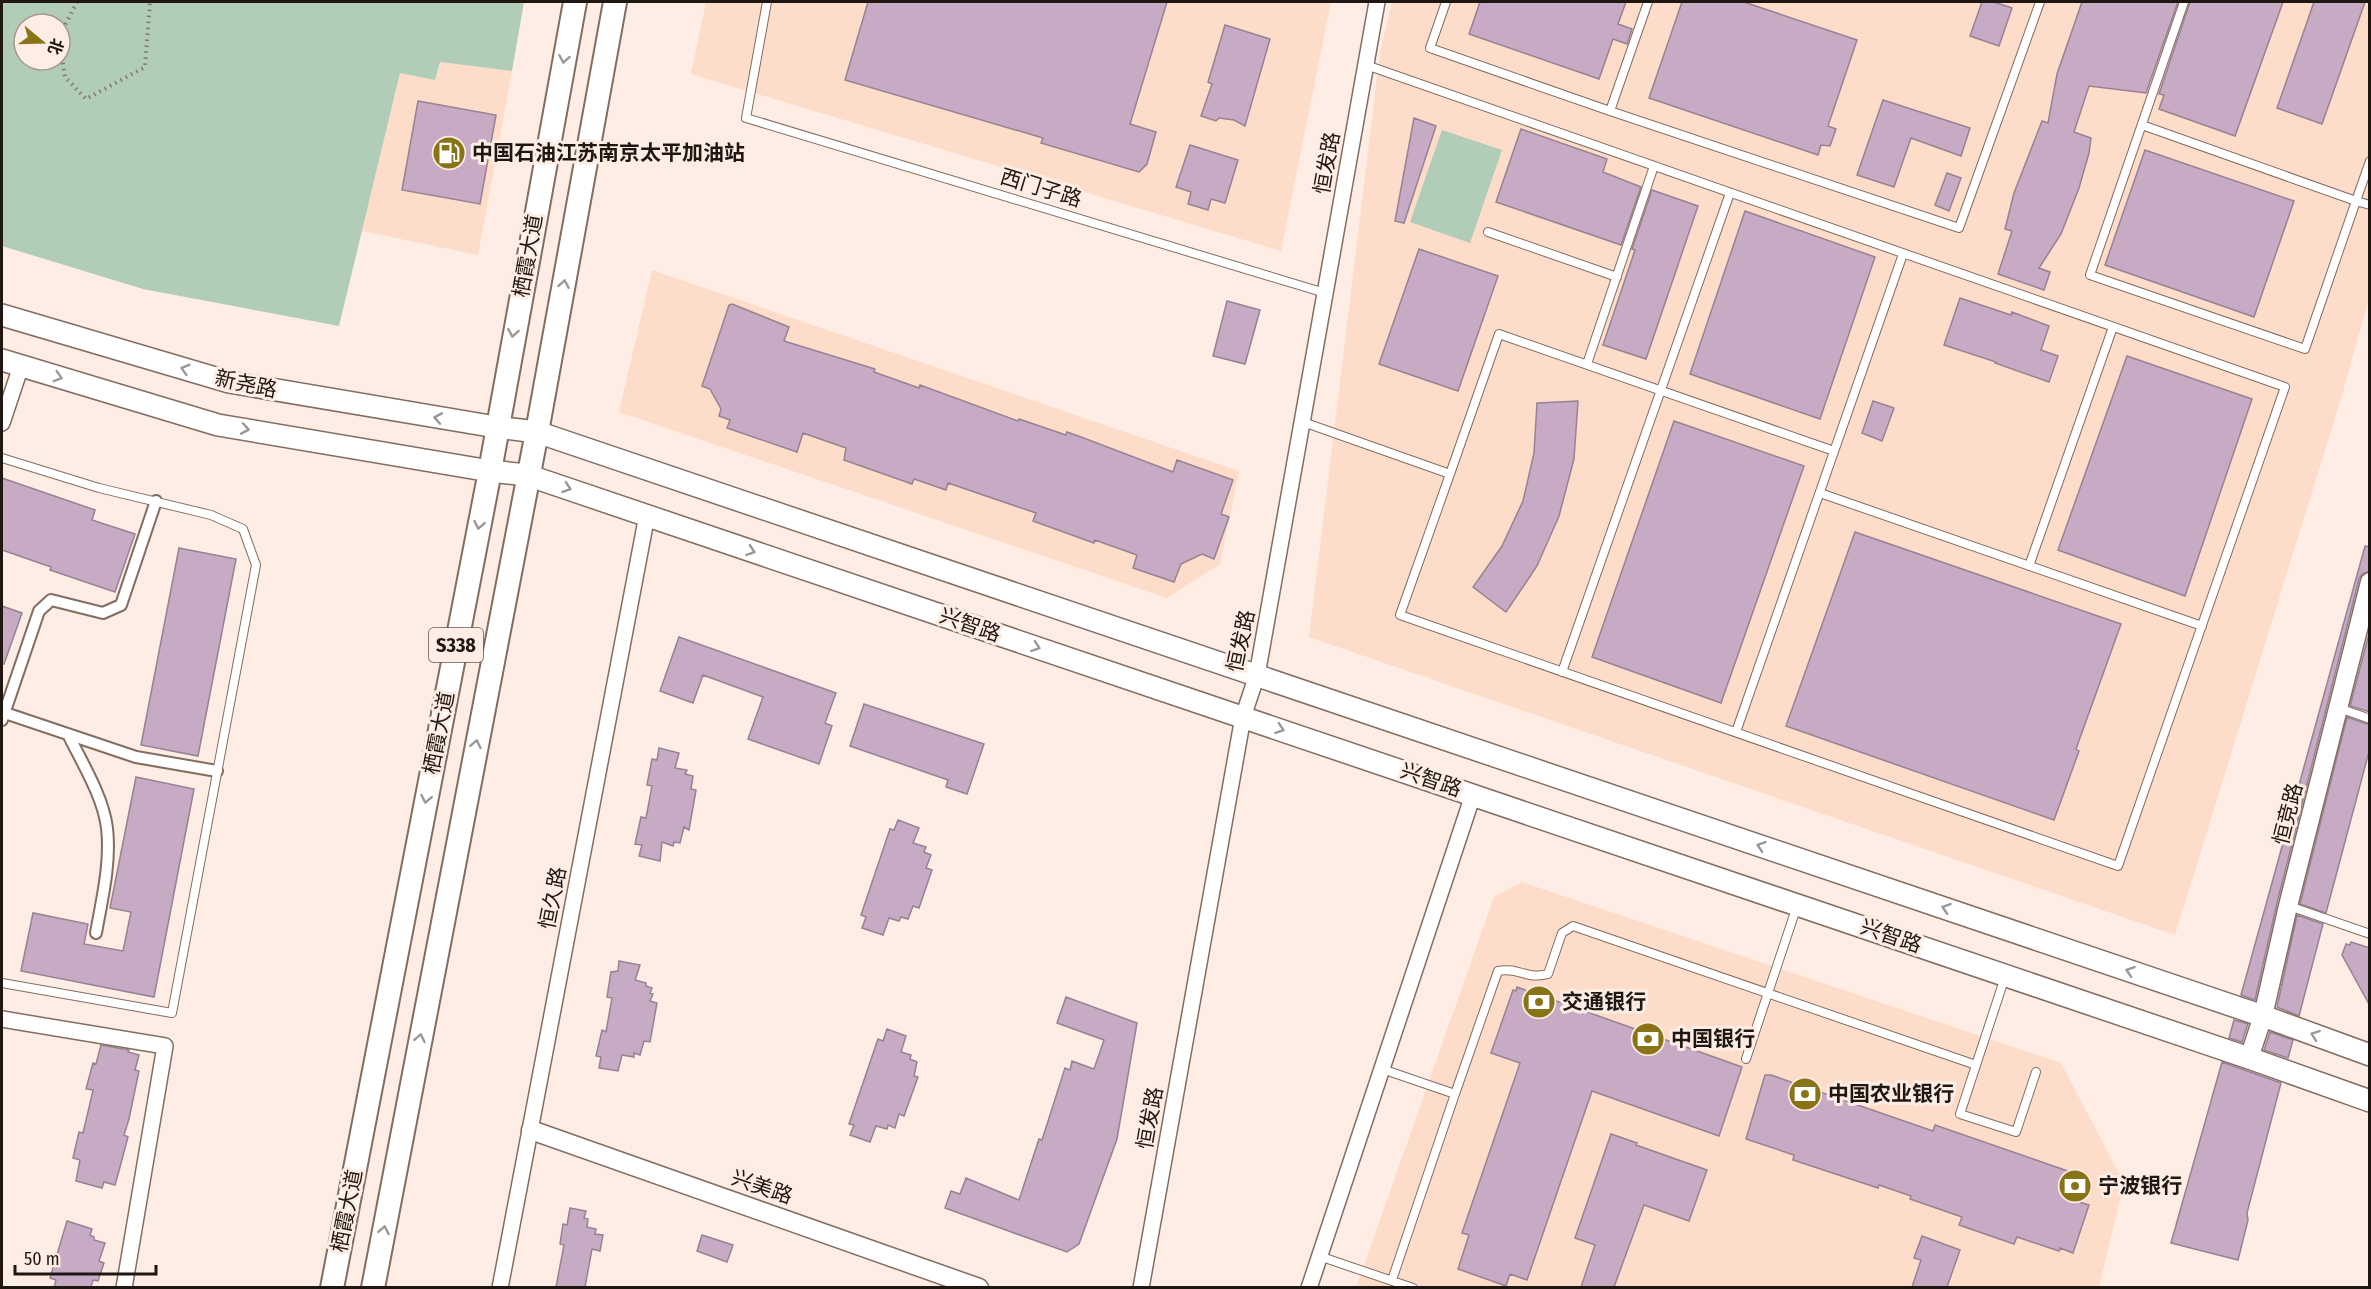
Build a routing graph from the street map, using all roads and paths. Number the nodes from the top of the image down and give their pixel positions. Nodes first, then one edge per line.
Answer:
1 (150, 2) edge
2 (574, 2) edge
3 (615, 2) edge
4 (766, 2) edge
5 (1377, 2) edge
6 (1446, 2) edge
7 (1648, 2) edge
8 (2040, 2) edge
9 (2184, 2) edge
10 (1366, 65) junction
11 (64, 72) edge
12 (1610, 111) junction
13 (2142, 125) junction
14 (2370, 161) edge
15 (1654, 166) junction
16 (1730, 193) junction
17 (2356, 201) junction
18 (2370, 205) edge
19 (1488, 232) dead end
20 (1903, 254) junction
21 (1617, 277) junction
22 (1325, 293) junction
23 (2, 315) edge
24 (2113, 327) junction
25 (11, 363) edge
26 (1587, 364) junction
27 (1660, 390) junction
28 (2, 423) edge
29 (1303, 423) junction
30 (496, 427) junction
31 (537, 432) junction
32 (1834, 451) junction
33 (2, 459) edge
34 (489, 471) junction
35 (1450, 474) junction
36 (527, 475) junction
37 (1820, 492) junction
38 (156, 501) junction
39 (647, 515) junction
40 (2029, 566) junction
41 (2370, 582) edge
42 (2202, 626) junction
43 (1562, 672) junction
44 (1257, 675) junction
45 (2337, 708) junction
46 (2, 715) edge
47 (1243, 717) junction
48 (2370, 719) edge
49 (1736, 732) junction
50 (68, 734) junction
51 (218, 771) junction
52 (1473, 795) junction
53 (1797, 904) junction
54 (2288, 906) junction
55 (96, 933) dead end
56 (2370, 934) edge
57 (2006, 975) junction
58 (2, 983) edge
59 (1768, 993) junction
60 (2263, 1016) junction
61 (2, 1019) edge
62 (2370, 1055) edge
63 (2249, 1058) junction
64 (1746, 1059) dead end
65 (1976, 1065) junction
66 (1382, 1069) junction
67 (2036, 1072) dead end
68 (1455, 1094) junction
69 (2370, 1101) edge
70 (531, 1130) junction
71 (1319, 1256) junction
72 (1392, 1280) junction
73 (124, 1287) edge
74 (332, 1287) edge
75 (373, 1287) edge
76 (500, 1287) edge
77 (979, 1287) edge
78 (1142, 1287) edge
79 (1309, 1287) edge
80 (1413, 1287) edge

1 - 11 path
2 -> 30 main road, 栖霞大道 / S338
31 -> 3 main road, 栖霞大道 / S338
4 - 22 lane, 西门子路
5 - 10 street, 恒发路
6 - 12 lane
7 - 12 lane
8 - 12 lane
9 - 13 lane
10 - 15 lane
10 - 22 street, 恒发路
13 - 17 lane
13 - 17 lane
14 - 17 lane
15 - 16 lane
15 - 21 lane
16 - 20 lane
16 - 27 lane
17 - 18 lane
19 - 21 lane
20 - 24 lane
20 - 32 lane
21 - 26 lane
22 - 29 street, 恒发路
30 -> 23 main road, 新尧路
24 - 40 lane
24 - 42 lane
25 - 28 street
25 -> 34 main road, 新尧路
26 - 27 lane
26 - 35 lane
27 - 32 lane
27 - 43 lane
29 - 35 lane
29 - 44 street, 恒发路
30 - 31 main road, 兴智路
30 - 34 main road, 栖霞大道 / S338
31 - 36 main road, 栖霞大道 / S338
31 - 44 main road, 兴智路
32 - 37 lane
33 - 38 lane
34 - 36 main road, 兴智路
34 -> 74 main road, 栖霞大道 / S338
35 - 43 lane
36 -> 39 main road, 兴智路
75 -> 36 main road, 栖霞大道 / S338
37 - 40 lane
37 - 49 lane
38 - 46 street
38 - 51 lane
39 -> 47 main road, 兴智路
39 - 70 street, 恒久路
40 - 42 lane
41 - 45 street, 恒竞路
42 - 49 lane
43 - 49 lane
44 - 47 street, 恒发路
60 -> 44 main road, 兴智路
45 - 48 lane
45 - 54 street, 恒竞路
46 - 50 street
47 -> 52 main road, 兴智路
47 - 78 street, 恒发路
50 - 51 street
50 - 55 street
51 - 58 lane
52 - 53 main road, 兴智路
52 - 66 street
53 - 57 main road, 兴智路
53 - 59 lane
54 - 56 lane
54 - 60 street, 恒竞路
57 - 63 main road, 兴智路
57 - 65 lane
59 - 64 lane
59 - 65 lane
59 - 68 lane
62 -> 60 main road, 兴智路
60 - 63 street, 恒竞路
61 - 73 street
63 - 69 main road, 兴智路
65 - 67 lane
66 - 68 lane
66 - 71 street
68 - 72 lane
70 - 76 street, 恒久路
70 - 77 street, 兴美路
71 - 72 lane
71 - 79 street
72 - 80 lane

